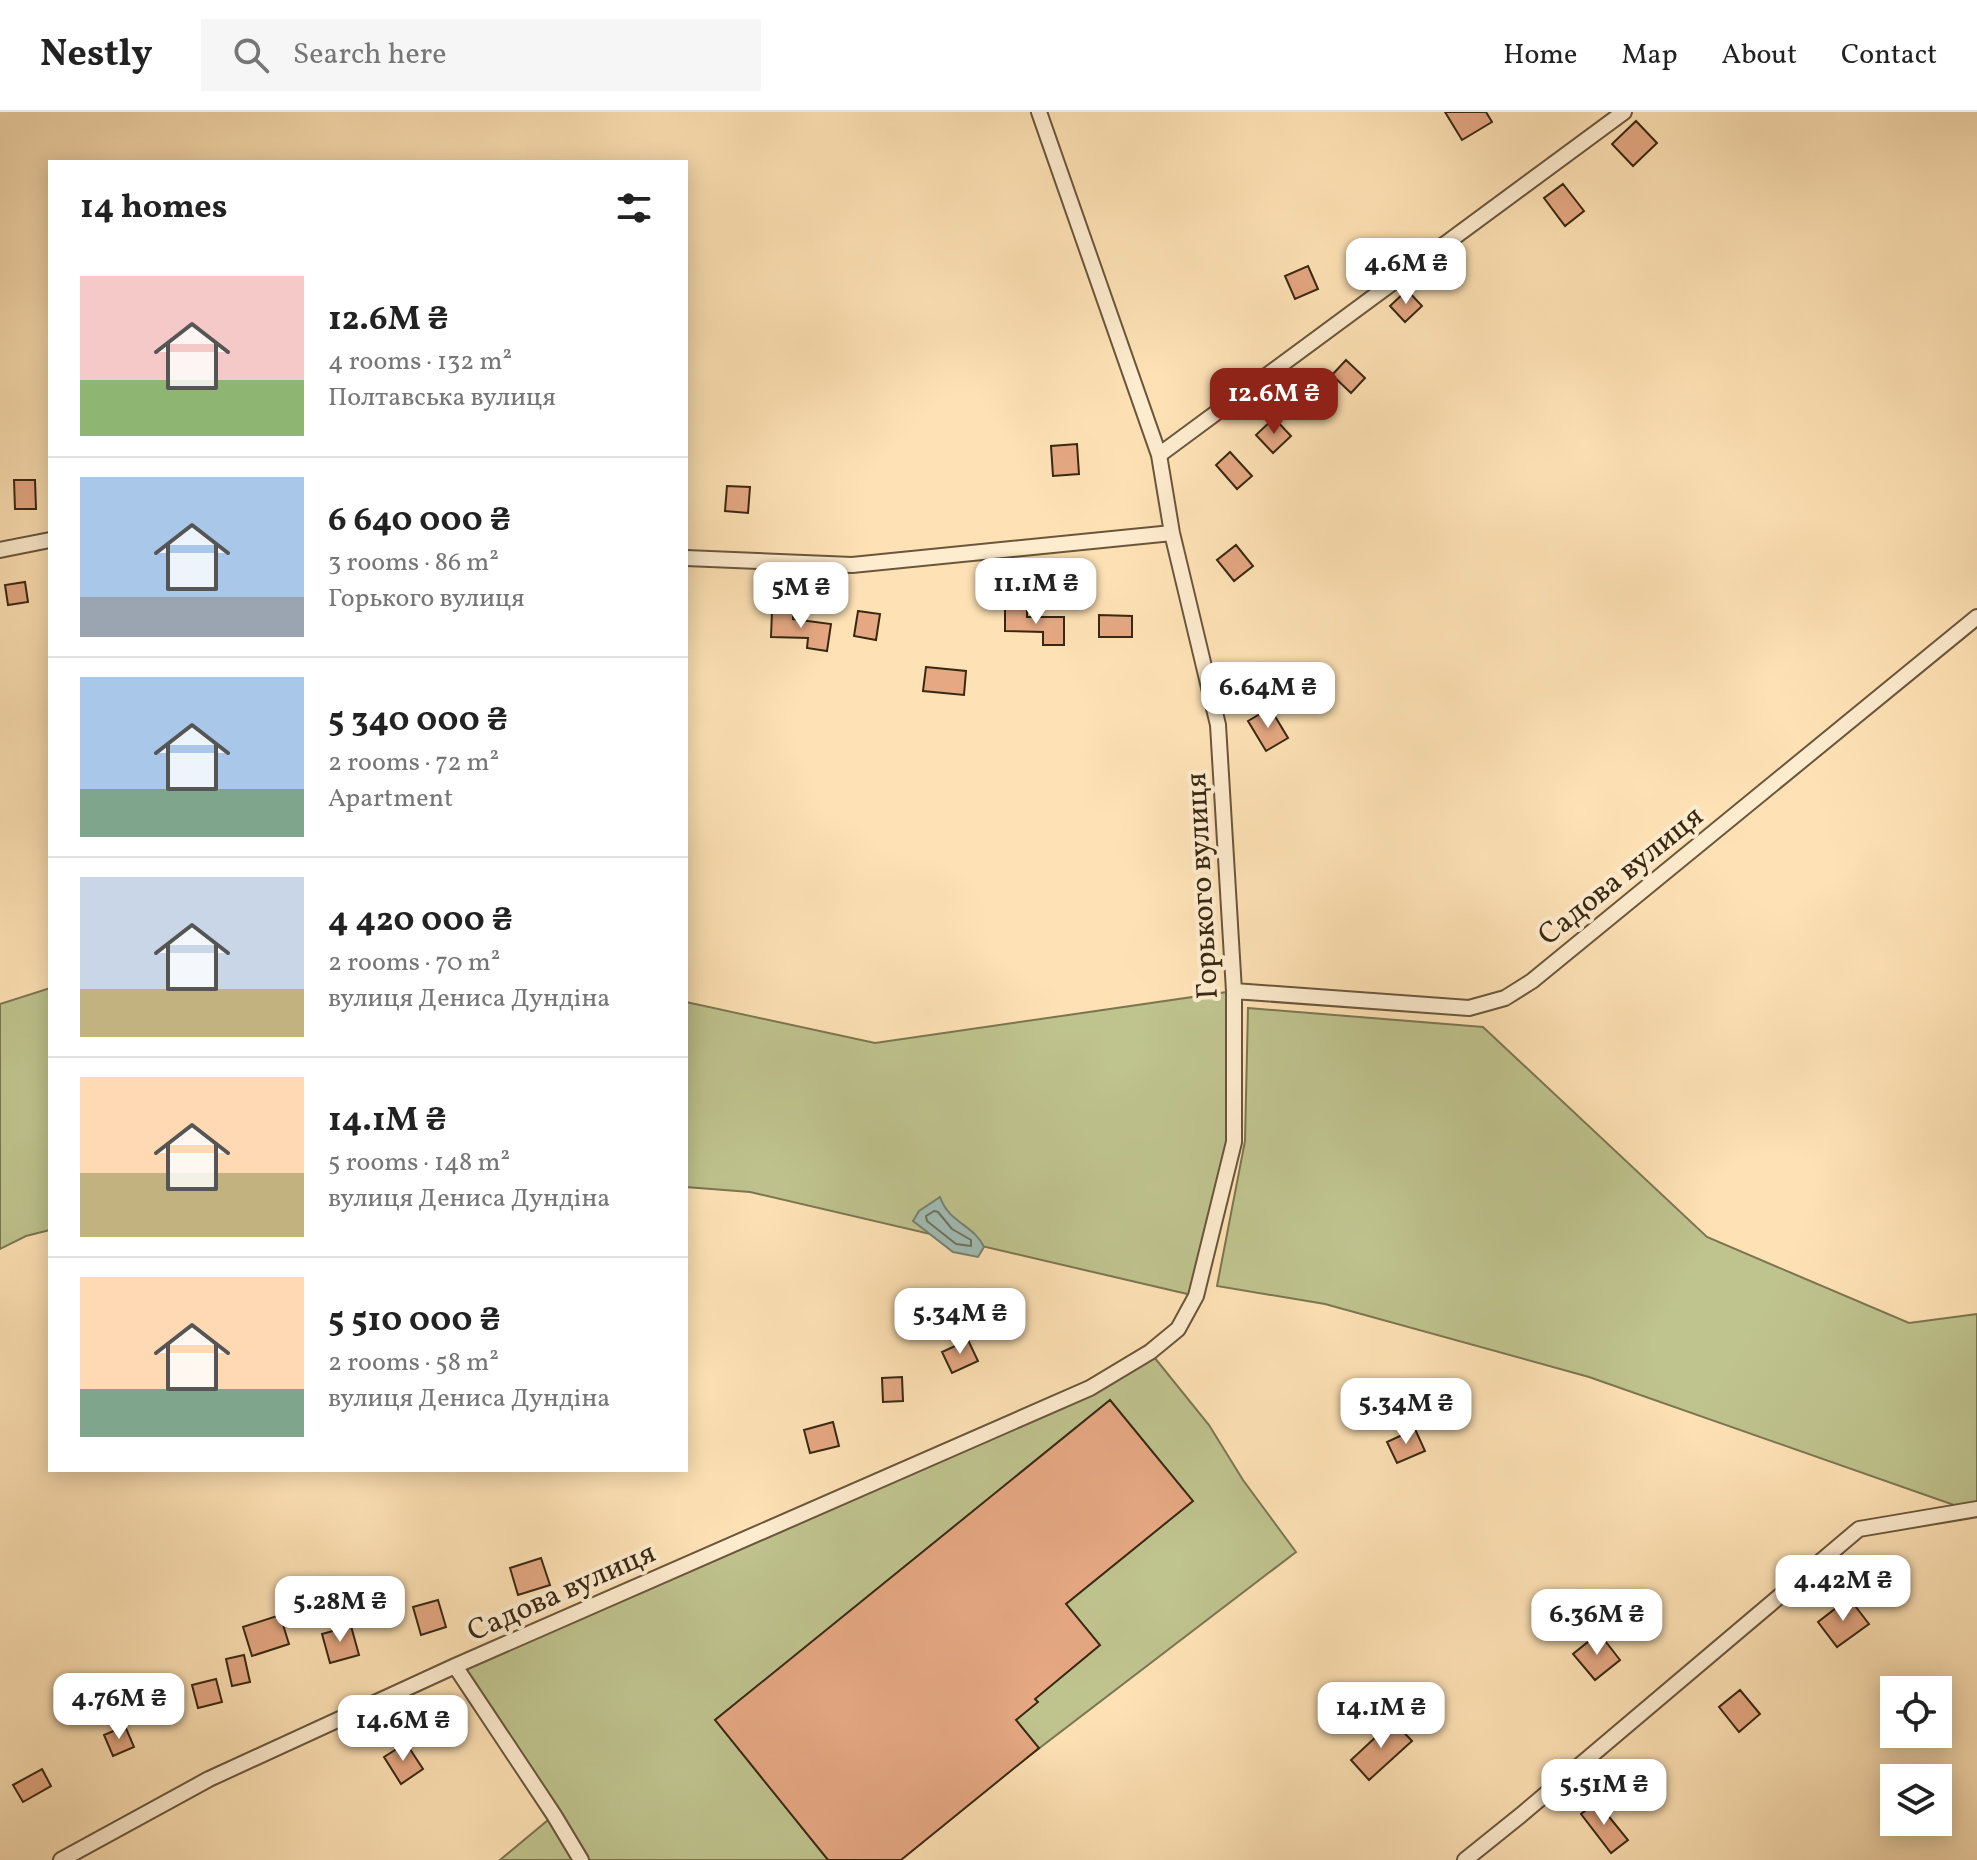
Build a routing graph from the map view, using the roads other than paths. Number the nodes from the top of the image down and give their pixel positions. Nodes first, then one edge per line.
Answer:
1 (1039, 112) edge
2 (1624, 112) edge
3 (1159, 455) junction
4 (1172, 533) junction
5 (48, 540) edge
6 (0, 550) edge
7 (688, 558) edge
8 (1977, 617) edge
9 (1234, 991) junction
10 (1090, 1388) joint
11 (1977, 1509) edge
12 (455, 1666) junction
13 (61, 1860) edge
14 (581, 1860) edge
15 (1465, 1860) edge

1 - 3 street, Горького вулиця
2 - 3 street
3 - 4 street, Горького вулиця
4 - 7 street
4 - 9 street, Горького вулиця
5 - 6 street
8 - 9 street, Садова вулиця
9 - 10 street, Горького вулиця
10 - 12 street, Садова вулиця
11 - 15 street
12 - 13 street, Садова вулиця
12 - 14 street

